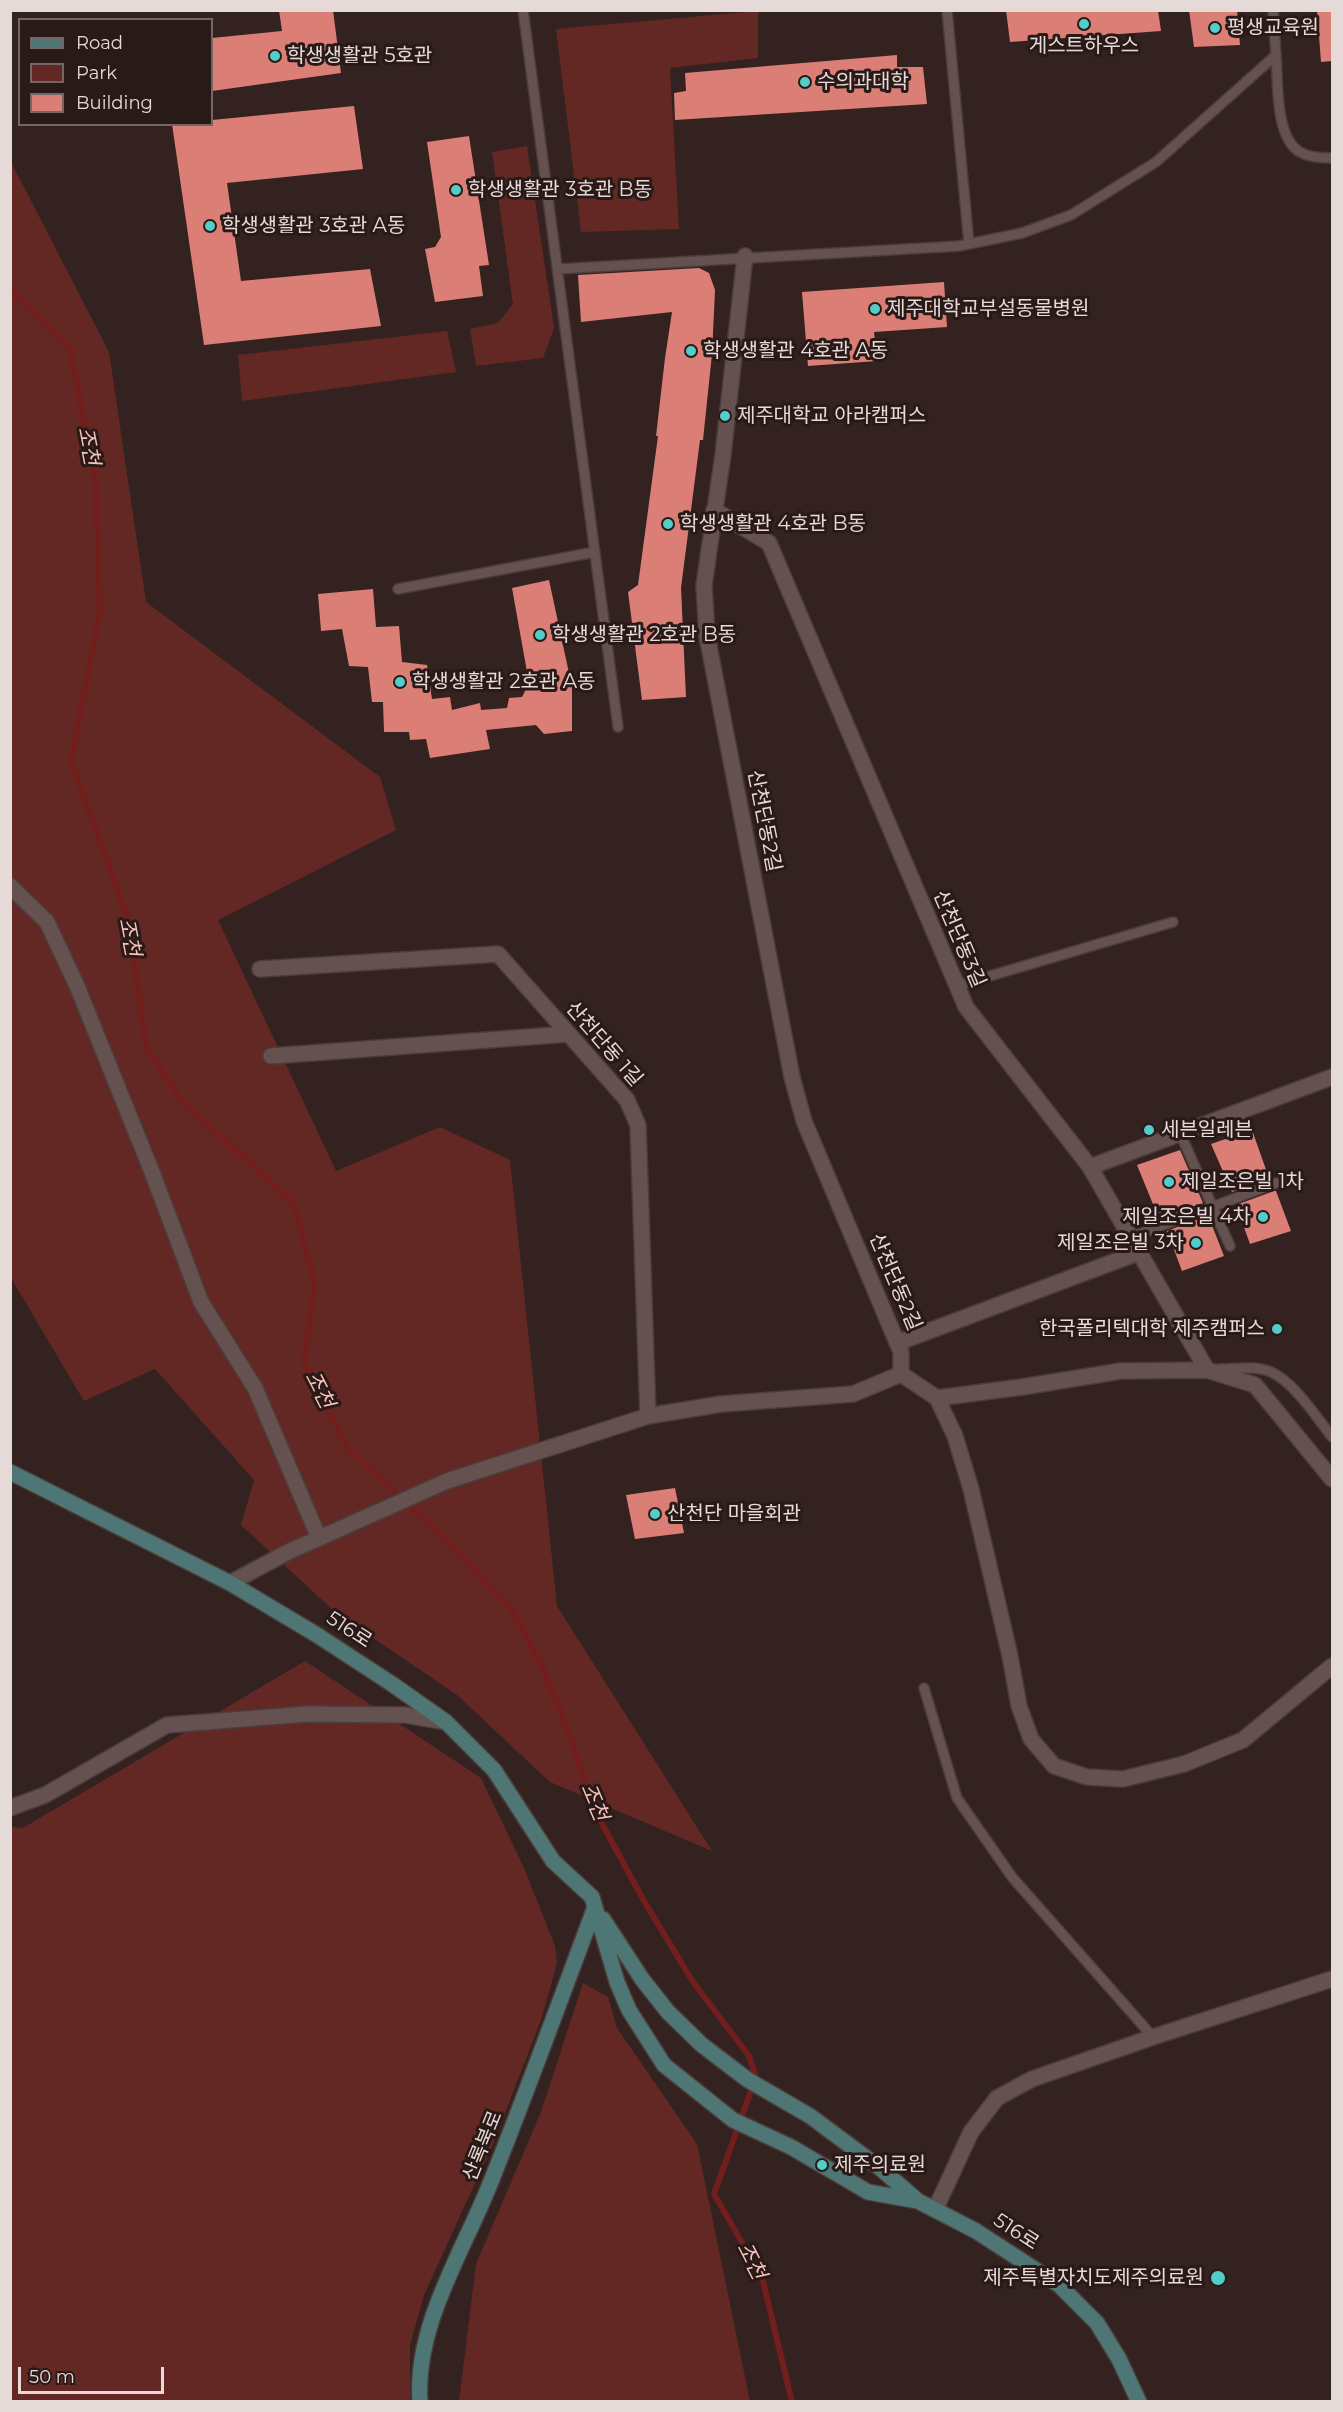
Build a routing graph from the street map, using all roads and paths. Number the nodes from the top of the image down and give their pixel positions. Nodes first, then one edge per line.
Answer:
1 (523, 10) edge
2 (947, 10) edge
3 (1273, 10) edge
4 (1276, 55) junction
5 (1332, 158) edge
6 (969, 244) junction
7 (745, 256) junction
8 (558, 269) junction
9 (714, 510) junction
10 (595, 552) junction
11 (398, 589) dead end
12 (618, 727) dead end
13 (10, 886) edge
14 (1173, 922) dead end
15 (260, 969) dead end
16 (956, 986) junction
17 (569, 1034) junction
18 (271, 1056) dead end
19 (1332, 1077) edge
20 (1180, 1133) junction
21 (1090, 1167) junction
22 (1276, 1184) dead end
23 (1213, 1207) junction
24 (1131, 1237) junction
25 (1230, 1246) dead end
26 (1140, 1252) junction
27 (897, 1343) junction
28 (1207, 1370) junction
29 (901, 1374) junction
30 (937, 1398) junction
31 (648, 1416) junction
32 (1332, 1437) edge
33 (10, 1472) edge
34 (1332, 1479) edge
35 (319, 1538) junction
36 (230, 1583) junction
37 (1332, 1666) edge
38 (924, 1688) dead end
39 (446, 1722) junction
40 (10, 1808) edge
41 (595, 1907) junction
42 (1332, 1979) edge
43 (1153, 2037) junction
44 (918, 2201) junction
45 (935, 2210) junction
46 (420, 2402) edge
47 (1139, 2402) edge

1 - 8 lane
2 - 6 lane
3 - 4 lane
4 - 5 lane
4 - 6 lane
6 - 7 lane
7 - 8 lane
7 - 9 street, 산천단동2길
8 - 10 lane
9 - 16 street, 산천단동3길
9 - 27 street, 산천단동2길
10 - 11 lane
10 - 12 lane
13 - 35 street
14 - 16 lane
15 - 17 street, 산천단동 1길
16 - 21 street, 산천단동3길
17 - 18 street
17 - 31 street, 산천단동 1길
19 - 20 street
20 - 21 street
20 - 23 lane
21 - 24 street, 산천단동3길
22 - 23 lane
23 - 24 lane
23 - 25 lane
24 - 26 street, 산천단동3길
26 - 27 street
26 - 28 street, 산천단동3길
27 - 29 street, 산천단동2길
28 - 30 street
28 - 32 lane
28 - 34 street
29 - 30 street
29 - 31 street
30 - 37 street
31 - 35 street
33 - 36 main road, 516로
35 - 36 street
36 - 39 main road, 516로
38 - 43 lane
39 - 40 street
39 - 41 main road, 516로
41 - 44 main road, 516로
41 - 44 main road, 516로
41 - 46 main road, 산록북로
42 - 43 street
43 - 45 street
44 - 45 main road, 516로
45 - 47 main road, 516로

